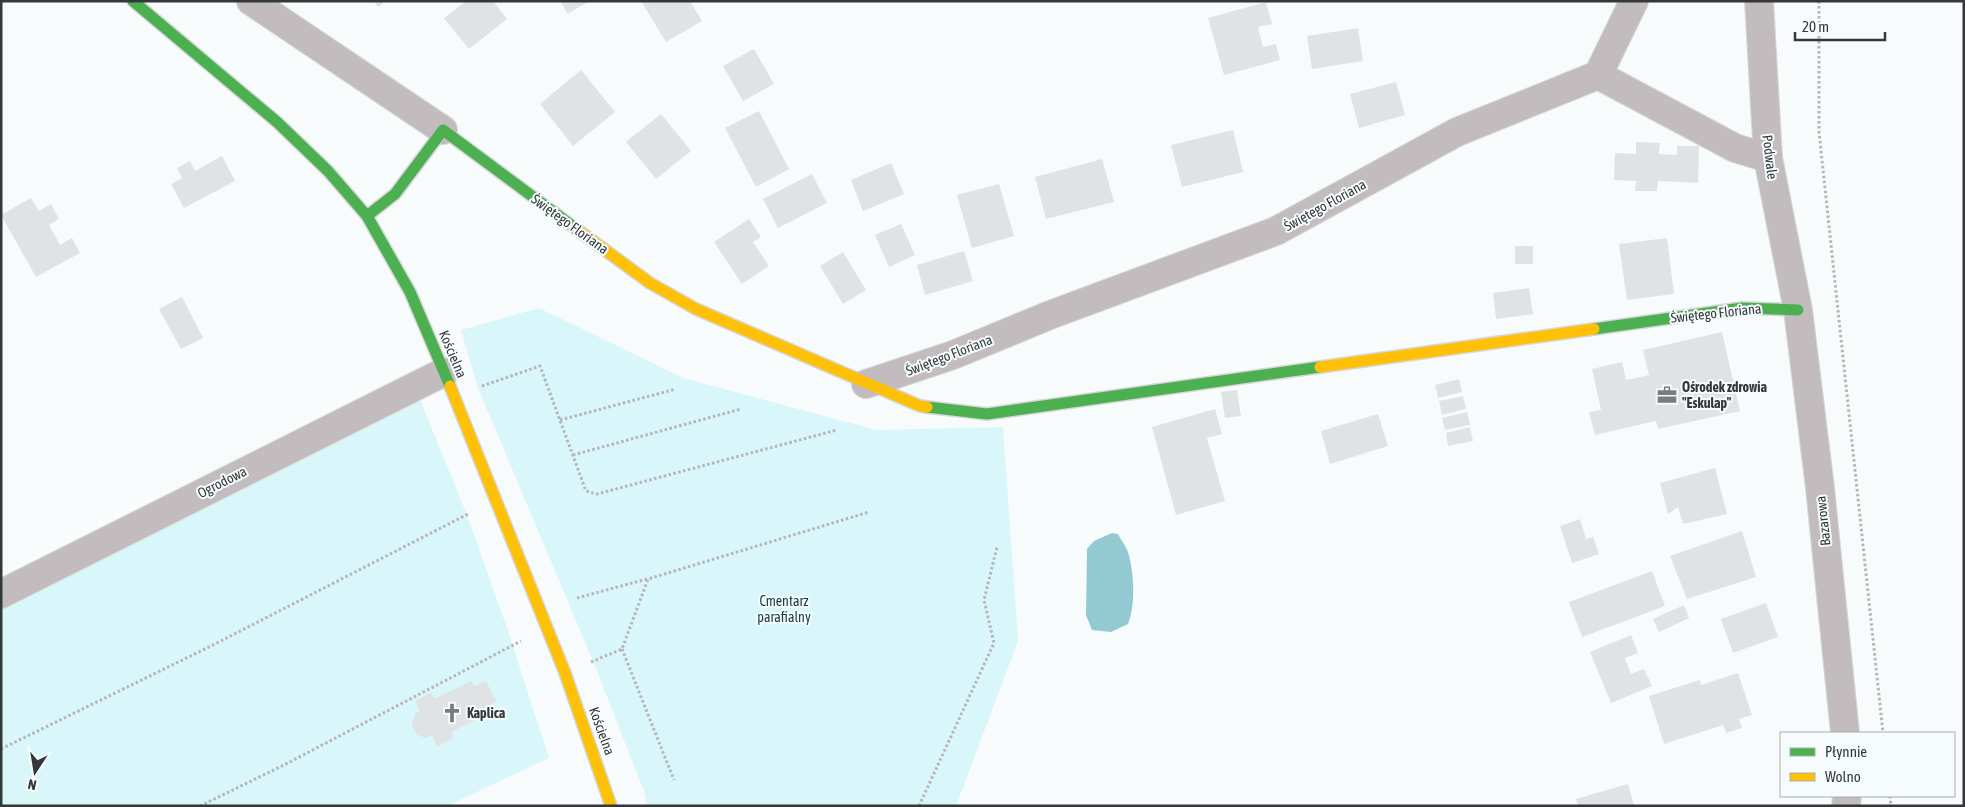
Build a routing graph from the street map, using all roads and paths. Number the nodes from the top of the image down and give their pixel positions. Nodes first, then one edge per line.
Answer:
1 (133, 1) edge
2 (251, 1) edge
3 (1634, 1) edge
4 (1759, 1) edge
5 (1819, 1) edge
6 (1598, 75) junction
7 (443, 130) junction
8 (1768, 158) junction
9 (367, 216) junction
10 (1798, 310) junction
11 (444, 372) junction
12 (866, 384) junction
13 (676, 389) dead end
14 (455, 396) junction
15 (741, 409) dead end
16 (560, 420) junction
17 (837, 430) dead end
18 (573, 456) junction
19 (869, 512) dead end
20 (471, 513) dead end
21 (996, 548) dead end
22 (648, 579) junction
23 (1, 594) edge
24 (577, 598) dead end
25 (521, 642) dead end
26 (622, 649) junction
27 (565, 673) junction
28 (1845, 732) edge
29 (1883, 732) edge
30 (1, 749) edge
31 (674, 780) dead end
32 (200, 806) edge
33 (611, 806) edge
34 (919, 806) edge

1 - 9 street, Kościelna
2 - 7 street, Świętego Floriana
3 - 6 street
4 - 8 street, Podwale
5 - 29 path
6 - 8 street
6 - 12 street, Świętego Floriana
7 - 9 street
7 - 12 street, Świętego Floriana
8 - 10 street, Podwale
9 - 11 street, Kościelna
10 - 12 street, Świętego Floriana
10 - 28 street, Bazarowa
11 - 14 street, Kościelna
11 - 23 street, Ogrodowa
13 - 16 path
14 - 16 path
14 - 27 street, Kościelna
15 - 18 path
16 - 18 path
17 - 18 path
19 - 22 path
20 - 30 path
21 - 34 path
22 - 24 path
22 - 26 path
25 - 32 path
26 - 27 path
26 - 31 path
27 - 33 street, Kościelna

